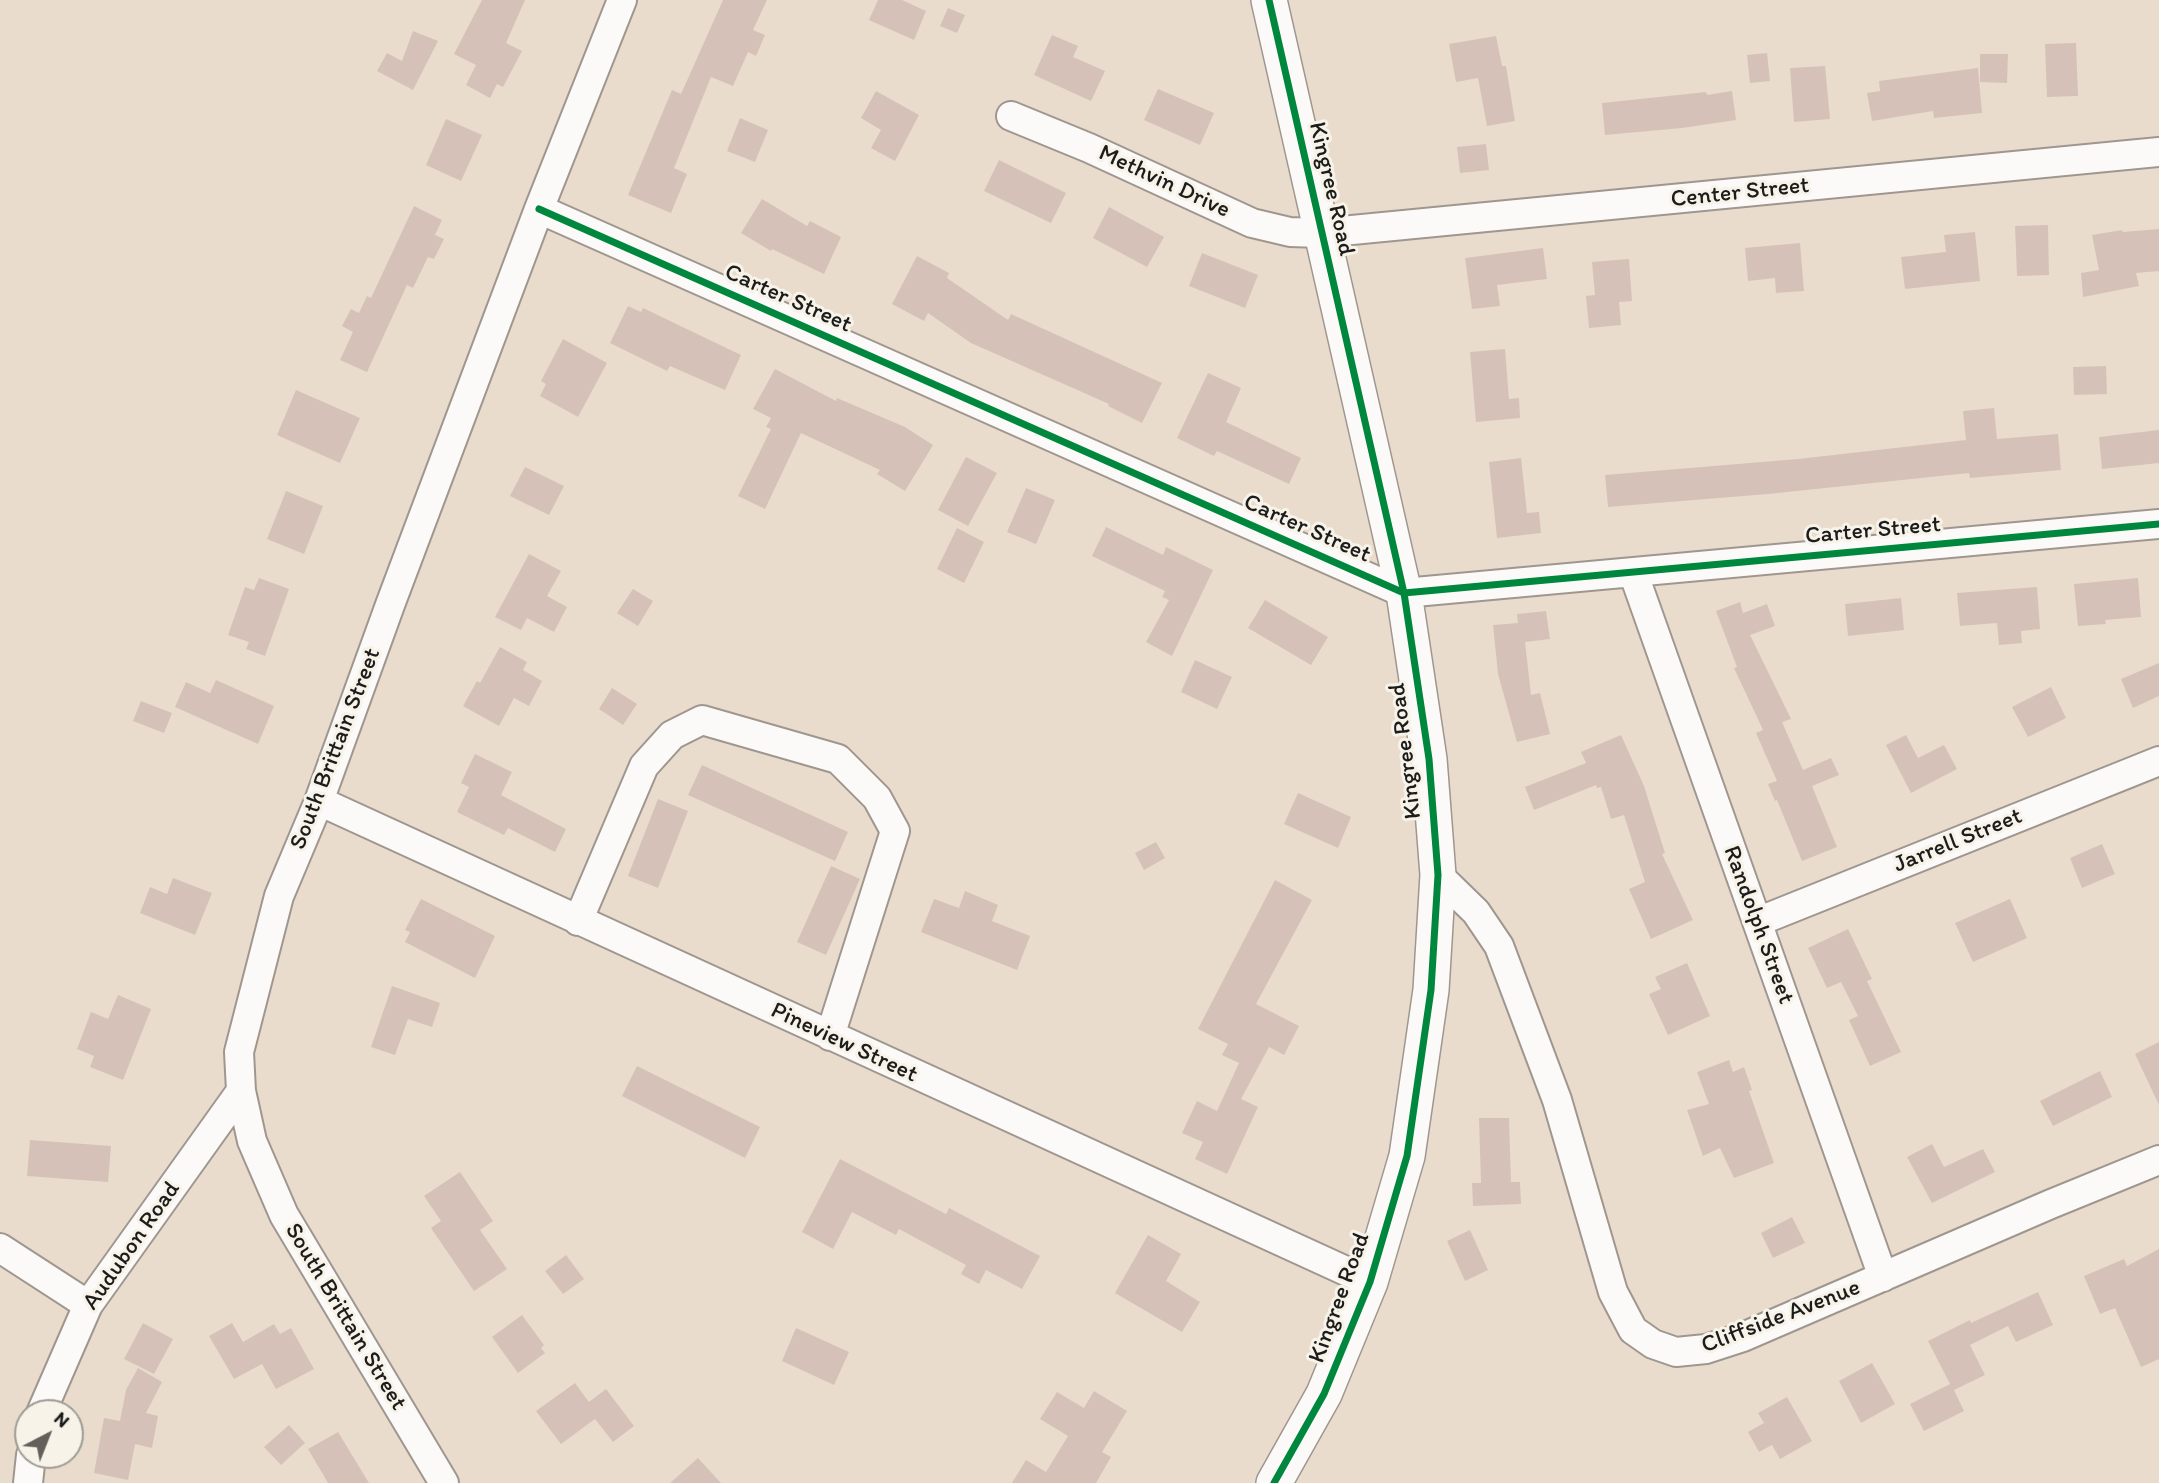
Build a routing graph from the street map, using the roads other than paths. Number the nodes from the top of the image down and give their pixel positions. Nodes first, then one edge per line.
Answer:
1 (622, 0) edge
2 (1269, 0) edge
3 (1012, 116) dead end
4 (2159, 152) edge
5 (539, 209) junction
6 (1321, 233) junction
7 (2159, 524) edge
8 (1633, 572) junction
9 (1404, 593) junction
10 (2159, 761) edge
11 (320, 802) junction
12 (1438, 875) junction
13 (578, 921) junction
14 (1757, 922) junction
15 (830, 1036) junction
16 (241, 1091) junction
17 (2159, 1160) edge
18 (0, 1248) edge
19 (1883, 1277) junction
20 (1370, 1282) junction
21 (88, 1305) junction
22 (47, 1399) edge
23 (444, 1483) edge
24 (1274, 1483) edge

1 - 5 street, South Brittain Street
2 - 6 main road, Kingree Road
3 - 6 street, Methvin Drive
4 - 6 street, Center Street
5 - 9 street, Carter Street
5 - 11 street, South Brittain Street
6 - 9 main road, Kingree Road
7 - 8 street, Carter Street
8 - 9 street, Carter Street
8 - 14 street, Randolph Street
9 - 12 main road, Kingree Road
10 - 14 street, Jarrell Street
11 - 13 street, Pineview Street
11 - 16 street, South Brittain Street
12 - 19 street, Cliffside Avenue
12 - 20 main road, Kingree Road
13 - 15 street, Pineview Street
13 - 15 street
14 - 19 street, Randolph Street
15 - 20 street, Pineview Street
16 - 21 street, Audubon Road
16 - 23 street, South Brittain Street
17 - 19 street, Cliffside Avenue
18 - 21 street
20 - 24 main road, Kingree Road
21 - 22 street, Audubon Road

